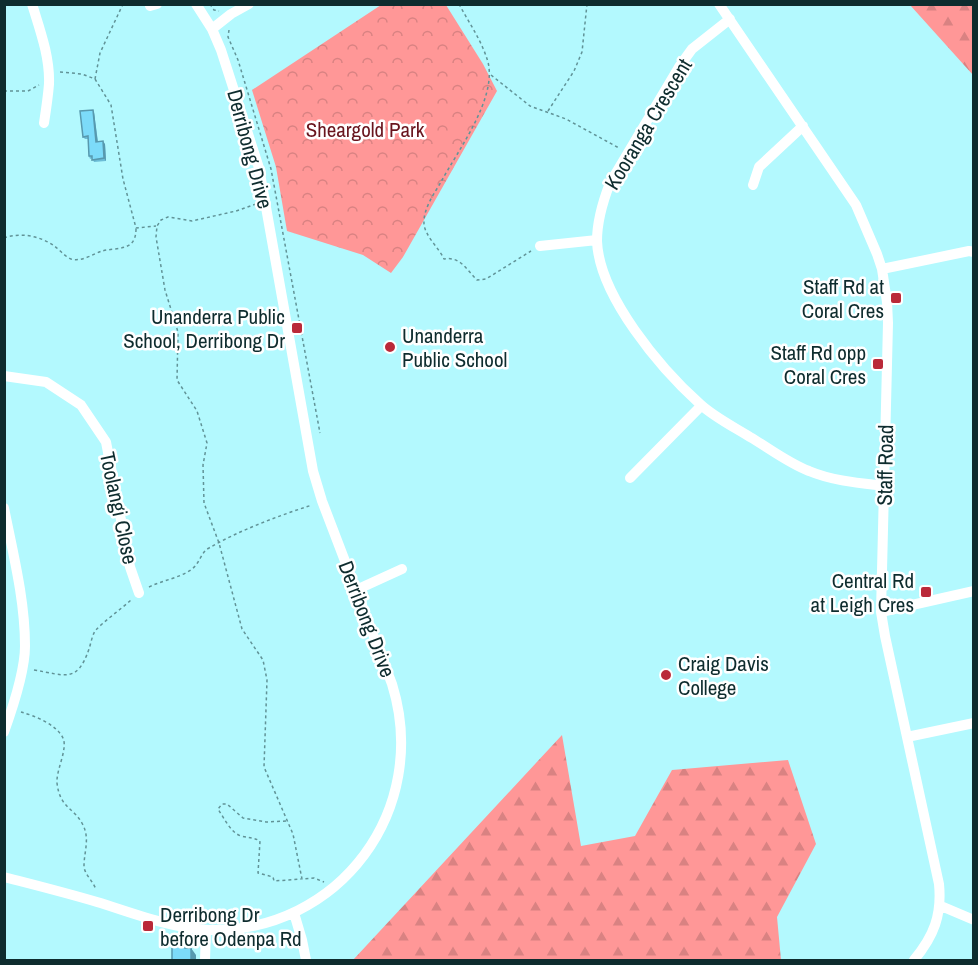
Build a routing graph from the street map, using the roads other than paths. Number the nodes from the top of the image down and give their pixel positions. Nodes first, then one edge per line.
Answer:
1 (32, 4) edge
2 (196, 4) edge
3 (249, 4) edge
4 (719, 4) edge
5 (730, 19) junction
6 (212, 29) junction
7 (44, 123) dead end
8 (803, 126) junction
9 (753, 185) dead end
10 (597, 240) junction
11 (540, 246) road end
12 (974, 252) edge
13 (882, 269) junction
14 (4, 376) edge
15 (701, 405) junction
16 (630, 478) dead end
17 (885, 486) junction
18 (4, 508) edge
19 (402, 569) dead end
20 (356, 590) junction
21 (974, 591) edge
22 (139, 593) road end
23 (881, 612) junction
24 (974, 723) edge
25 (4, 732) edge
26 (907, 737) junction
27 (4, 877) edge
28 (941, 906) junction
29 (294, 912) junction
30 (974, 920) edge
31 (206, 930) junction
32 (206, 960) edge
33 (306, 960) edge
34 (914, 960) edge

1 - 7 street
2 - 6 street, Derribong Drive
3 - 6 street
4 - 5 street, Staff Road
5 - 8 street, Staff Road
5 - 10 street, Kooranga Crescent
6 - 20 street, Derribong Drive
8 - 9 street
8 - 13 street, Staff Road
10 - 11 street
10 - 15 street, Kooranga Crescent
12 - 13 street
13 - 17 street, Staff Road
14 - 22 street, Toolangi Close
15 - 16 street
15 - 17 street, Kooranga Crescent
17 - 23 street, Staff Road
18 - 25 street
19 - 20 street
20 - 29 street, Derribong Drive
21 - 23 street
23 - 26 street, Staff Road
24 - 26 street
26 - 28 street, Staff Road
27 - 31 street, Derribong Drive
28 - 30 street
28 - 34 street, Staff Road
29 - 31 street, Derribong Drive
29 - 33 street
31 - 32 street

